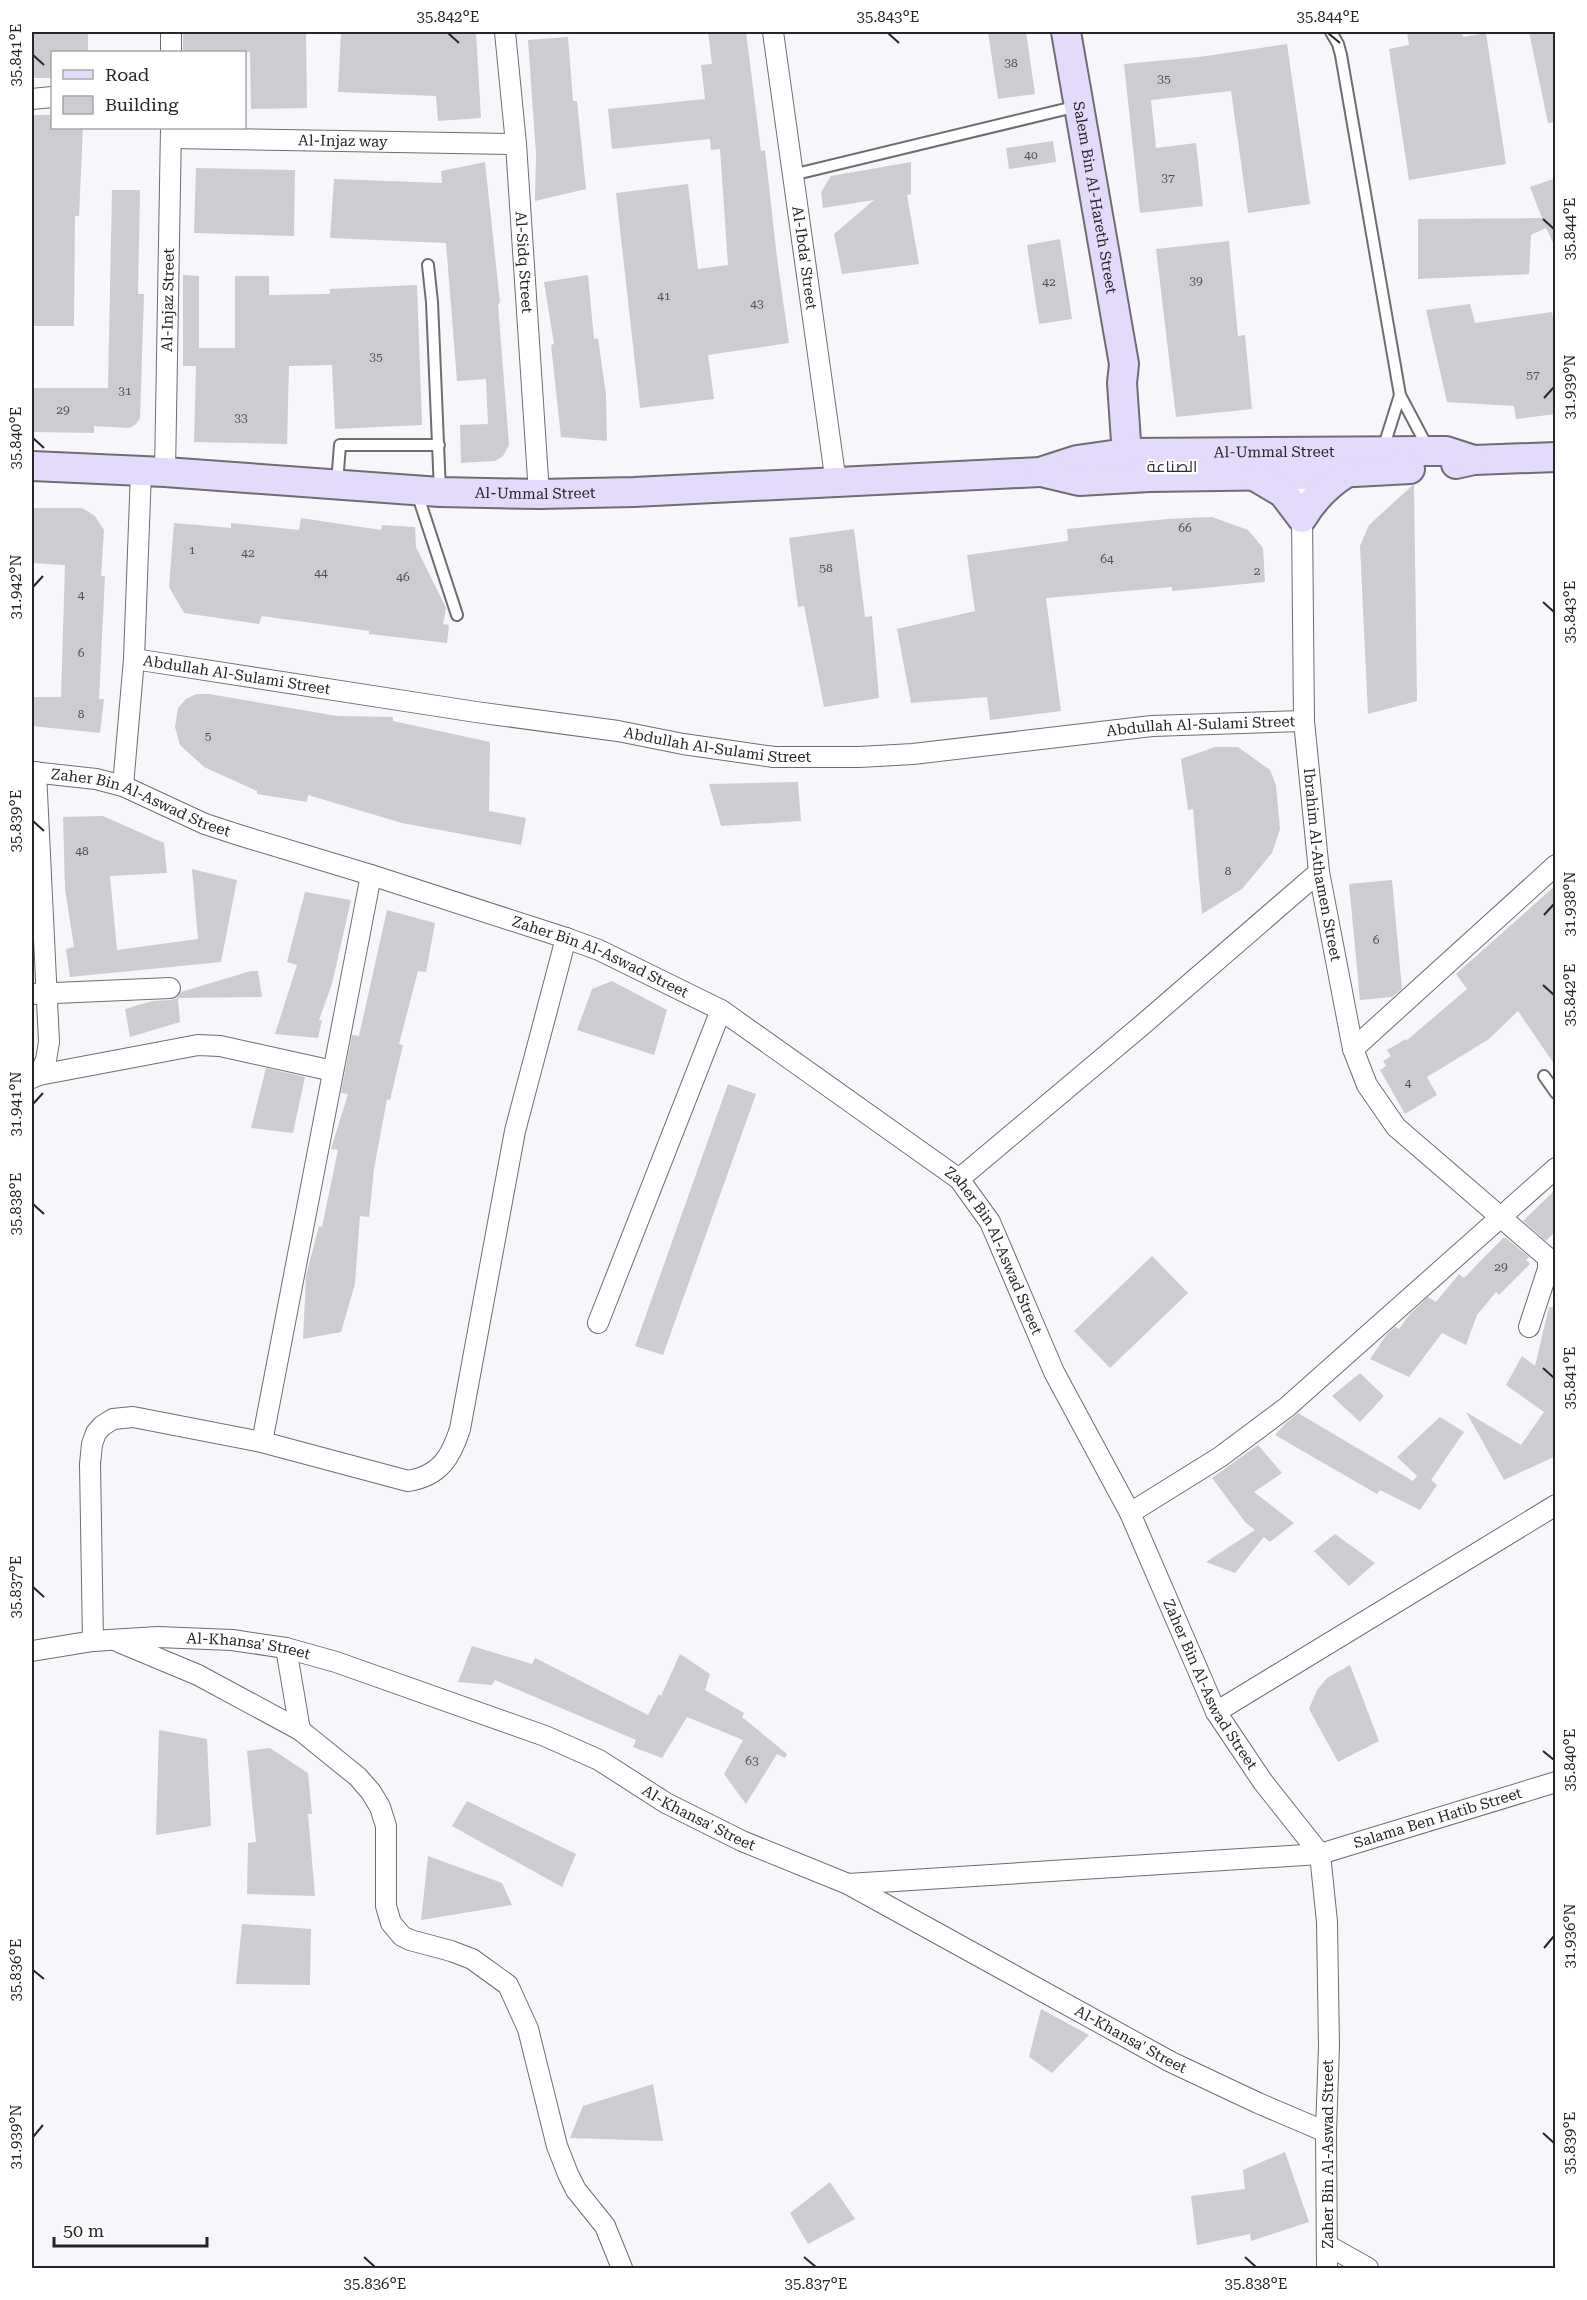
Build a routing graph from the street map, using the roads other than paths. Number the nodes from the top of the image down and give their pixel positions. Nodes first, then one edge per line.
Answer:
1 (171, 32) edge
2 (505, 32) edge
3 (773, 32) edge
4 (1066, 32) edge
5 (1074, 32) edge
6 (1331, 32) edge
7 (171, 51) edge
8 (51, 98) edge
9 (32, 99) edge
10 (1078, 106) junction
11 (171, 133) edge
12 (516, 144) junction
13 (792, 175) junction
14 (428, 265) dead end
15 (1400, 395) junction
16 (439, 445) junction
17 (1383, 451) junction
18 (1429, 451) junction
19 (1556, 457) edge
20 (1474, 460) junction
21 (1298, 464) junction
22 (32, 466) edge
23 (1137, 466) junction
24 (153, 472) junction
25 (1346, 473) junction
26 (1256, 477) junction
27 (836, 483) junction
28 (337, 484) junction
29 (428, 491) junction
30 (539, 494) junction
31 (1302, 518) junction
32 (457, 615) dead end
33 (134, 659) junction
34 (1304, 721) junction
35 (34, 772) edge
36 (123, 786) junction
37 (1556, 865) edge
38 (1319, 872) junction
39 (371, 875) junction
40 (566, 938) junction
41 (170, 988) dead end
42 (39, 994) edge
43 (721, 1010) junction
44 (1353, 1049) junction
45 (333, 1071) junction
46 (35, 1076) edge
47 (1544, 1076) dead end
48 (1556, 1093) edge
49 (1556, 1168) edge
50 (959, 1179) junction
51 (1499, 1218) junction
52 (598, 1323) dead end
53 (1529, 1327) dead end
54 (262, 1442) junction
55 (1556, 1505) edge
56 (1130, 1513) junction
57 (113, 1639) junction
58 (93, 1641) junction
59 (286, 1648) junction
60 (32, 1651) edge
61 (1216, 1712) junction
62 (300, 1730) junction
63 (1556, 1782) edge
64 (1320, 1854) junction
65 (848, 1884) junction
66 (1326, 2132) junction
67 (1327, 2245) junction
68 (622, 2268) edge
69 (1327, 2268) edge
70 (1368, 2268) edge

1 - 7 street
2 - 12 street, Al-Sidq Street
3 - 13 street, Al-Ibda' Street
4 - 5 lane
4 - 10 street, Salem Bin Al-Hareth Street
6 - 15 lane
8 - 9 street
10 - 13 lane
10 - 23 street, Salem Bin Al-Hareth Street
11 - 12 street, Al-Injaz way
11 - 24 street, Al-Injaz Street
12 - 30 street, Al-Sidq Street
13 - 27 street, Al-Ibda' Street
14 - 16 lane
15 - 17 lane
15 - 18 lane
16 - 28 lane
16 - 29 lane
17 - 18 street, Al-Ummal Street
17 - 21 street, Al-Ummal Street
18 - 20 street, Al-Ummal Street
19 - 20 street, Al-Ummal Street
20 - 25 street, Al-Ummal Street
21 - 23 street, Al-Ummal Street
21 - 25 street, Al-Ummal Street
21 - 26 street, Al-Ummal Street
21 - 31 street, Ibrahim Al-Athamen Street
22 - 24 street, Al-Ummal Street
23 - 26 street, Al-Ummal Street
23 - 27 street, Al-Ummal Street
24 - 28 street, Al-Ummal Street
24 - 33 street, Al-Injaz Street
25 - 31 street
26 - 31 street
27 - 30 street, Al-Ummal Street
28 - 29 street, Al-Ummal Street
29 - 30 street, Al-Ummal Street
29 - 32 lane
31 - 34 street, Ibrahim Al-Athamen Street
33 - 34 street, Abdullah Al-Sulami Street
33 - 36 street, Al-Injaz Street
34 - 38 street, Ibrahim Al-Athamen Street
35 - 36 street, Zaher Bin Al-Aswad Street
35 - 42 street
36 - 39 street, Zaher Bin Al-Aswad Street
37 - 44 street
38 - 44 street, Ibrahim Al-Athamen Street
38 - 50 street
39 - 40 street, Zaher Bin Al-Aswad Street
39 - 45 street
40 - 43 street, Zaher Bin Al-Aswad Street
40 - 54 street
41 - 42 street
42 - 46 street
43 - 50 street, Zaher Bin Al-Aswad Street
43 - 52 street
44 - 51 street, Ibrahim Al-Athamen Street
45 - 46 street
45 - 54 street
47 - 48 lane
49 - 51 street
50 - 56 street, Zaher Bin Al-Aswad Street
51 - 53 street, Ibrahim Al-Athamen Street
51 - 56 street
54 - 58 street
55 - 61 street
56 - 61 street, Zaher Bin Al-Aswad Street
57 - 58 street, Al-Khansa' Street
57 - 59 street, Al-Khansa' Street
57 - 62 street
58 - 60 street, Al-Khansa' Street
59 - 62 street
59 - 65 street, Al-Khansa' Street
61 - 64 street, Zaher Bin Al-Aswad Street
62 - 68 street
63 - 64 street, Salama Ben Hatib Street
64 - 65 street, Salama Ben Hatib Street
64 - 66 street, Zaher Bin Al-Aswad Street
65 - 66 street, Al-Khansa' Street
66 - 67 street, Zaher Bin Al-Aswad Street
67 - 69 street, Zaher Bin Al-Aswad Street
67 - 70 street

